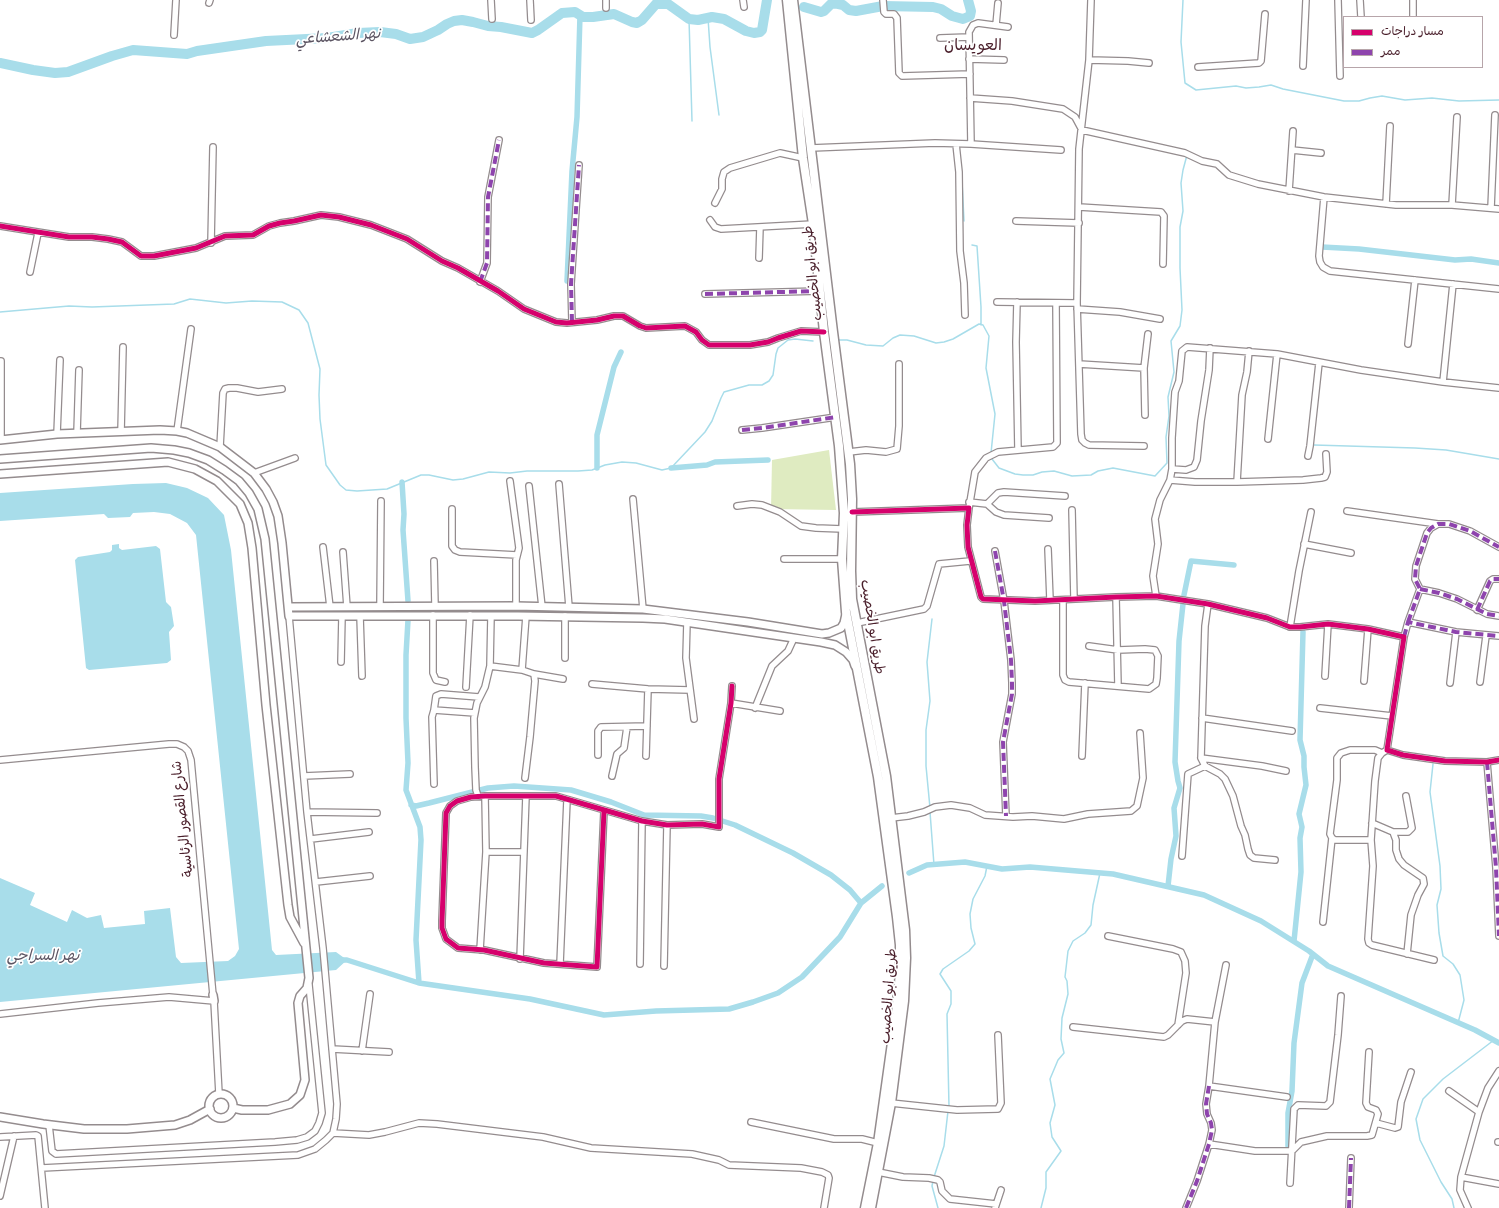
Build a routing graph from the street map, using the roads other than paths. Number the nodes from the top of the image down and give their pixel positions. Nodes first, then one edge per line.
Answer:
1 (176, 0) edge
2 (491, 0) edge
3 (530, 0) edge
4 (606, 0) edge
5 (743, 0) edge
6 (787, 0) edge
7 (793, 0) edge
8 (1090, 0) edge
9 (1306, 0) edge
10 (1338, 0) edge
11 (1360, 0) edge
12 (1413, 0) edge
13 (998, 3) dead end
14 (884, 5) edge
15 (744, 7) dead end
16 (606, 8) dead end
17 (1265, 14) dead end
18 (1361, 16) edge
19 (1413, 16) edge
20 (492, 19) dead end
21 (531, 20) dead end
22 (996, 25) junction
23 (1008, 27) dead end
24 (174, 35) dead end
25 (969, 37) junction
26 (940, 38) dead end
27 (796, 50) junction
28 (969, 58) junction
29 (1004, 60) dead end
30 (1089, 60) junction
31 (1150, 63) dead end
32 (1303, 66) dead end
33 (1198, 67) dead end
34 (970, 74) junction
35 (1340, 76) dead end
36 (970, 98) junction
37 (1495, 115) dead end
38 (1457, 117) dead end
39 (1390, 126) dead end
40 (1082, 130) junction
41 (1293, 131) dead end
42 (499, 140) dead end
43 (956, 144) junction
44 (970, 144) junction
45 (213, 147) dead end
46 (810, 148) junction
47 (1061, 150) dead end
48 (1292, 150) junction
49 (1321, 153) dead end
50 (804, 158) junction
51 (579, 164) dead end
52 (1289, 191) junction
53 (1324, 197) junction
54 (715, 203) dead end
55 (1386, 204) junction
56 (1452, 205) junction
57 (1079, 207) junction
58 (1491, 208) junction
59 (1499, 208) edge
60 (710, 220) dead end
61 (1016, 221) dead end
62 (1079, 223) junction
63 (813, 224) junction
64 (0, 226) edge
65 (760, 227) junction
66 (38, 233) junction
67 (211, 243) junction
68 (758, 258) dead end
69 (1163, 264) dead end
70 (30, 272) dead end
71 (1415, 280) junction
72 (480, 282) junction
73 (1453, 284) junction
74 (1499, 289) edge
75 (820, 290) junction
76 (705, 294) dead end
77 (996, 302) dead end
78 (1018, 302) junction
79 (1056, 303) junction
80 (1077, 303) junction
81 (1077, 309) junction
82 (965, 316) dead end
83 (1160, 319) dead end
84 (572, 322) junction
85 (191, 329) dead end
86 (824, 332) junction
87 (1148, 334) dead end
88 (1408, 344) dead end
89 (123, 347) dead end
90 (1210, 348) junction
91 (1249, 351) junction
92 (1277, 354) junction
93 (60, 360) dead end
94 (1, 361) edge
95 (1319, 363) junction
96 (899, 364) dead end
97 (1079, 364) junction
98 (1144, 368) junction
99 (79, 370) dead end
100 (1444, 382) junction
101 (1499, 388) edge
102 (282, 389) dead end
103 (1145, 415) dead end
104 (836, 417) junction
105 (742, 430) dead end
106 (177, 431) junction
107 (121, 432) junction
108 (57, 434) junction
109 (77, 434) junction
110 (1, 440) edge
111 (1268, 440) dead end
112 (220, 446) junction
113 (1144, 446) dead end
114 (1018, 450) junction
115 (849, 452) junction
116 (1326, 454) dead end
117 (1308, 456) dead end
118 (295, 458) dead end
119 (0, 459) edge
120 (1172, 469) junction
121 (254, 473) junction
122 (0, 474) edge
123 (842, 474) junction
124 (851, 474) junction
125 (1170, 480) junction
126 (510, 481) dead end
127 (1237, 482) junction
128 (559, 484) dead end
129 (529, 486) dead end
130 (1064, 496) dead end
131 (633, 499) dead end
132 (381, 501) dead end
133 (987, 504) junction
134 (969, 505) junction
135 (737, 506) dead end
136 (452, 509) dead end
137 (1072, 510) dead end
138 (1347, 511) dead end
139 (852, 512) junction
140 (1311, 512) dead end
141 (1049, 518) dead end
142 (1438, 524) junction
143 (843, 528) junction
144 (1304, 544) junction
145 (323, 547) dead end
146 (1499, 547) edge
147 (1048, 549) dead end
148 (995, 551) dead end
149 (343, 552) dead end
150 (1351, 553) dead end
151 (517, 555) junction
152 (784, 559) dead end
153 (842, 559) junction
154 (434, 561) dead end
155 (970, 561) junction
156 (1499, 579) edge
157 (1420, 589) junction
158 (1156, 596) junction
159 (1116, 597) junction
160 (1074, 599) junction
161 (1050, 600) junction
162 (1063, 600) junction
163 (1004, 601) junction
164 (1208, 604) junction
165 (380, 606) junction
166 (435, 606) junction
167 (516, 606) junction
168 (289, 607) junction
169 (330, 607) junction
170 (347, 607) junction
171 (542, 607) junction
172 (569, 607) junction
173 (643, 609) junction
174 (1477, 610) junction
175 (846, 612) junction
176 (433, 615) junction
177 (470, 615) junction
178 (289, 616) junction
179 (342, 616) junction
180 (360, 616) junction
181 (491, 616) junction
182 (526, 616) junction
183 (565, 616) junction
184 (1499, 616) edge
185 (687, 622) junction
186 (1408, 622) junction
187 (857, 623) junction
188 (1328, 624) junction
189 (1290, 627) junction
190 (1368, 629) junction
191 (1456, 632) junction
192 (1404, 636) junction
193 (1486, 636) junction
194 (1499, 636) edge
195 (794, 638) junction
196 (1089, 646) dead end
197 (1118, 650) junction
198 (565, 658) dead end
199 (341, 662) dead end
200 (490, 666) junction
201 (522, 670) junction
202 (534, 674) junction
203 (362, 676) dead end
204 (859, 676) junction
205 (1325, 676) dead end
206 (564, 679) dead end
207 (1364, 681) dead end
208 (445, 682) dead end
209 (1480, 682) dead end
210 (1085, 683) junction
211 (1450, 683) dead end
212 (592, 684) dead end
213 (732, 686) dead end
214 (1118, 686) junction
215 (466, 687) dead end
216 (648, 689) junction
217 (690, 690) junction
218 (479, 697) junction
219 (731, 703) junction
220 (755, 708) junction
221 (1320, 708) dead end
222 (434, 710) junction
223 (780, 711) dead end
224 (475, 713) junction
225 (1392, 716) junction
226 (1202, 718) junction
227 (694, 719) dead end
228 (648, 726) junction
229 (627, 727) junction
230 (1292, 731) dead end
231 (1140, 733) dead end
232 (1385, 751) junction
233 (598, 755) dead end
234 (646, 756) dead end
235 (1082, 756) dead end
236 (1200, 758) junction
237 (0, 760) edge
238 (1499, 760) edge
239 (1487, 762) junction
240 (1205, 766) junction
241 (1286, 771) dead end
242 (350, 774) dead end
243 (304, 776) junction
244 (612, 776) dead end
245 (882, 776) junction
246 (525, 778) dead end
247 (434, 784) dead end
248 (477, 793) junction
249 (485, 796) junction
250 (526, 796) junction
251 (1406, 796) dead end
252 (567, 800) junction
253 (604, 811) junction
254 (307, 812) junction
255 (376, 812) dead end
256 (1006, 816) junction
257 (891, 818) junction
258 (642, 821) junction
259 (1372, 824) junction
260 (667, 825) junction
261 (369, 832) dead end
262 (1393, 832) junction
263 (1332, 838) junction
264 (311, 839) junction
265 (1371, 840) junction
266 (486, 852) junction
267 (524, 852) junction
268 (1182, 856) dead end
269 (1275, 860) dead end
270 (1497, 868) edge
271 (370, 876) dead end
272 (316, 882) junction
273 (1323, 922) dead end
274 (1108, 936) dead end
275 (1499, 936) edge
276 (306, 948) junction
277 (480, 950) junction
278 (1406, 954) junction
279 (520, 959) junction
280 (1434, 960) dead end
281 (560, 964) junction
282 (640, 964) dead end
283 (1226, 965) dead end
284 (664, 966) dead end
285 (309, 980) junction
286 (370, 994) dead end
287 (1341, 996) dead end
288 (214, 998) junction
289 (0, 1014) edge
290 (1215, 1022) junction
291 (1178, 1025) junction
292 (1073, 1027) dead end
293 (998, 1035) dead end
294 (332, 1049) junction
295 (362, 1051) junction
296 (389, 1052) dead end
297 (1369, 1052) dead end
298 (1499, 1071) edge
299 (1411, 1072) dead end
300 (1209, 1086) junction
301 (1449, 1091) dead end
302 (219, 1094) junction
303 (1287, 1097) dead end
304 (891, 1103) junction
305 (233, 1108) junction
306 (210, 1109) junction
307 (1479, 1112) junction
308 (0, 1117) edge
309 (752, 1122) dead end
310 (1376, 1123) junction
311 (49, 1125) junction
312 (332, 1133) junction
313 (14, 1136) junction
314 (0, 1137) edge
315 (878, 1143) junction
316 (1209, 1144) junction
317 (1292, 1151) junction
318 (1351, 1158) dead end
319 (42, 1168) junction
320 (878, 1172) junction
321 (1461, 1177) junction
322 (1290, 1183) dead end
323 (1499, 1184) edge
324 (1001, 1190) dead end
325 (0, 1196) edge
326 (996, 1206) edge
327 (45, 1208) edge
328 (824, 1208) edge
329 (865, 1208) edge
330 (872, 1208) edge
331 (1186, 1208) edge
332 (1349, 1208) edge
333 (1468, 1208) edge

1 - 24 street
2 - 20 street
3 - 21 street
4 - 16 street
5 - 15 street
6 - 27 main road, طريق ابو الخصيب
7 - 27 main road, طريق ابو الخصيب
8 - 30 street
9 - 32 street
10 - 35 street
11 - 18 street
12 - 19 street
13 - 22 street
14 - 34 street
17 - 33 street
22 - 23 street
22 - 25 street
25 - 26 street
25 - 28 street
27 - 46 main road, طريق ابو الخصيب
27 - 50 main road, طريق ابو الخصيب
28 - 29 street
28 - 34 street
30 - 31 street
30 - 40 street
34 - 36 street
36 - 40 street
36 - 44 street
37 - 58 street
38 - 56 street
39 - 55 street
40 - 52 street
40 - 57 street
41 - 48 street
42 - 72 street
43 - 44 street
43 - 46 street
43 - 82 street
44 - 47 street
45 - 67 street
46 - 115 main road, طريق ابو الخصيب
48 - 49 street
48 - 52 street
50 - 54 street
50 - 63 main road, طريق ابو الخصيب
51 - 84 street
52 - 53 street
53 - 55 street
53 - 71 street
55 - 56 street
56 - 58 street
57 - 62 street
57 - 69 street
58 - 59 street
60 - 65 street
61 - 62 street
62 - 80 street
63 - 65 street
63 - 75 main road, طريق ابو الخصيب
64 - 66 street
65 - 68 street
66 - 67 street
66 - 70 street
67 - 72 street
71 - 73 street
71 - 88 street
72 - 84 street
73 - 74 street
73 - 100 street
75 - 76 street
75 - 86 main road, طريق ابو الخصيب
77 - 78 street
78 - 79 street
78 - 114 street
79 - 80 street
79 - 114 street
80 - 81 street
81 - 83 street
81 - 97 street
84 - 86 street
85 - 106 street
86 - 104 main road, طريق ابو الخصيب
87 - 98 street
89 - 107 street
90 - 91 street
90 - 120 street
90 - 120 street
91 - 92 street
91 - 127 street
92 - 95 street
92 - 111 street
93 - 108 street
94 - 110 street
95 - 100 street
95 - 117 street
96 - 115 street
97 - 98 street
97 - 113 street
98 - 103 street
99 - 109 street
100 - 101 street
102 - 112 street
104 - 105 street
104 - 123 main road, طريق ابو الخصيب
106 - 107 main road
106 - 112 main road
107 - 109 main road
108 - 109 main road
108 - 110 main road
112 - 121 main road
114 - 134 street
115 - 124 main road, طريق ابو الخصيب
116 - 127 street
118 - 121 street
119 - 276 main road
120 - 125 street
121 - 168 main road
122 - 276 main road
123 - 124 main road
123 - 143 main road, طريق ابو الخصيب
124 - 139 main road, طريق ابو الخصيب
125 - 127 street
125 - 158 street
126 - 151 street
128 - 172 street
129 - 171 street
130 - 133 street
131 - 173 street
132 - 165 street
133 - 134 street
133 - 141 street
134 - 139 street
134 - 155 street
135 - 143 street
136 - 151 street
137 - 160 street
138 - 142 street
139 - 187 main road, طريق ابو الخصيب
140 - 144 street
142 - 146 street
142 - 157 street
143 - 153 main road, طريق ابو الخصيب
144 - 150 street
144 - 189 street
145 - 169 street
147 - 161 street
148 - 163 street
149 - 170 street
151 - 167 street
152 - 153 street
153 - 175 main road, طريق ابو الخصيب
154 - 166 street
155 - 163 street
155 - 187 street
156 - 174 street
157 - 174 street
157 - 186 street
158 - 159 street
158 - 164 street
159 - 160 street
159 - 197 street
160 - 162 street
161 - 162 street
161 - 163 street
162 - 210 street
163 - 256 street
164 - 189 street
164 - 226 street
165 - 166 main road
165 - 170 main road
166 - 167 main road
167 - 171 main road
168 - 169 main road
168 - 178 main road
169 - 170 main road
171 - 172 main road
172 - 173 main road
173 - 175 main road
174 - 184 street
175 - 204 main road, طريق ابو الخصيب
176 - 177 main road
176 - 180 main road
176 - 208 street
177 - 181 main road
177 - 215 street
178 - 179 main road
178 - 243 street
179 - 180 main road
179 - 199 street
180 - 203 street
181 - 182 main road
181 - 200 street
182 - 183 main road
182 - 201 street
183 - 185 main road
183 - 198 street
185 - 195 main road
185 - 217 street
186 - 191 street
186 - 192 street
187 - 245 main road, طريق ابو الخصيب
188 - 189 street
188 - 190 street
188 - 205 street
190 - 192 street
190 - 207 street
191 - 193 street
191 - 211 street
192 - 225 street
193 - 194 street
193 - 209 street
195 - 204 main road
195 - 220 street
196 - 197 street
197 - 214 street
197 - 214 street
200 - 201 street
200 - 218 street
201 - 202 street
202 - 206 street
202 - 246 street
204 - 245 main road, طريق ابو الخصيب
210 - 214 street
210 - 235 street
212 - 216 street
213 - 219 street
216 - 217 street
216 - 228 street
217 - 227 street
218 - 222 street
218 - 224 street
219 - 220 street
219 - 260 street
220 - 223 street
221 - 225 street
222 - 224 street
222 - 247 street
224 - 248 street
225 - 232 street
226 - 230 street
226 - 236 street
228 - 229 street
228 - 234 street
229 - 233 street
229 - 244 street
231 - 256 street
232 - 239 street
232 - 259 street
232 - 263 street
236 - 240 street
236 - 241 street
237 - 288 street, شارع القصور الرئاسية
238 - 239 street
239 - 270 street
240 - 268 street
240 - 269 street
242 - 243 street
243 - 254 street
245 - 257 main road, طريق ابو الخصيب
245 - 315 main road, طريق ابو الخصيب
248 - 249 street
248 - 277 street
249 - 250 street
249 - 266 street
250 - 252 street
250 - 267 street
251 - 262 street
252 - 253 street
252 - 281 street
253 - 258 street
253 - 281 street
254 - 255 street
254 - 264 street
256 - 257 street
257 - 304 main road, طريق ابو الخصيب
258 - 260 street
258 - 282 street
259 - 262 street
259 - 265 street
260 - 284 street
261 - 264 street
262 - 278 street
263 - 265 street
263 - 273 street
264 - 272 street
265 - 278 street
266 - 267 street
266 - 277 street
267 - 279 street
270 - 275 street
271 - 272 street
272 - 294 street
274 - 291 street
276 - 285 main road
277 - 279 street
278 - 280 street
279 - 281 street
283 - 290 street
285 - 305 main road
285 - 311 street
286 - 295 street
287 - 317 street
288 - 289 street
288 - 302 street
290 - 291 street
290 - 300 street
291 - 292 street
293 - 304 street
294 - 295 street
294 - 312 street
295 - 296 street
297 - 310 street
298 - 307 street
299 - 310 street
300 - 303 street
300 - 316 street
301 - 307 street
302 - 305 main road
302 - 306 main road
304 - 320 main road, طريق ابو الخصيب
305 - 306 main road
306 - 311 main road
307 - 321 street
308 - 311 main road
309 - 315 street
310 - 317 street
312 - 319 street
312 - 328 street
313 - 314 street
313 - 319 street
313 - 325 street
315 - 329 main road, طريق ابو الخصيب
316 - 317 street
316 - 331 street
317 - 322 street
318 - 332 street
319 - 327 street
320 - 326 street
320 - 330 main road, طريق ابو الخصيب
321 - 323 street
321 - 333 street
324 - 326 street

